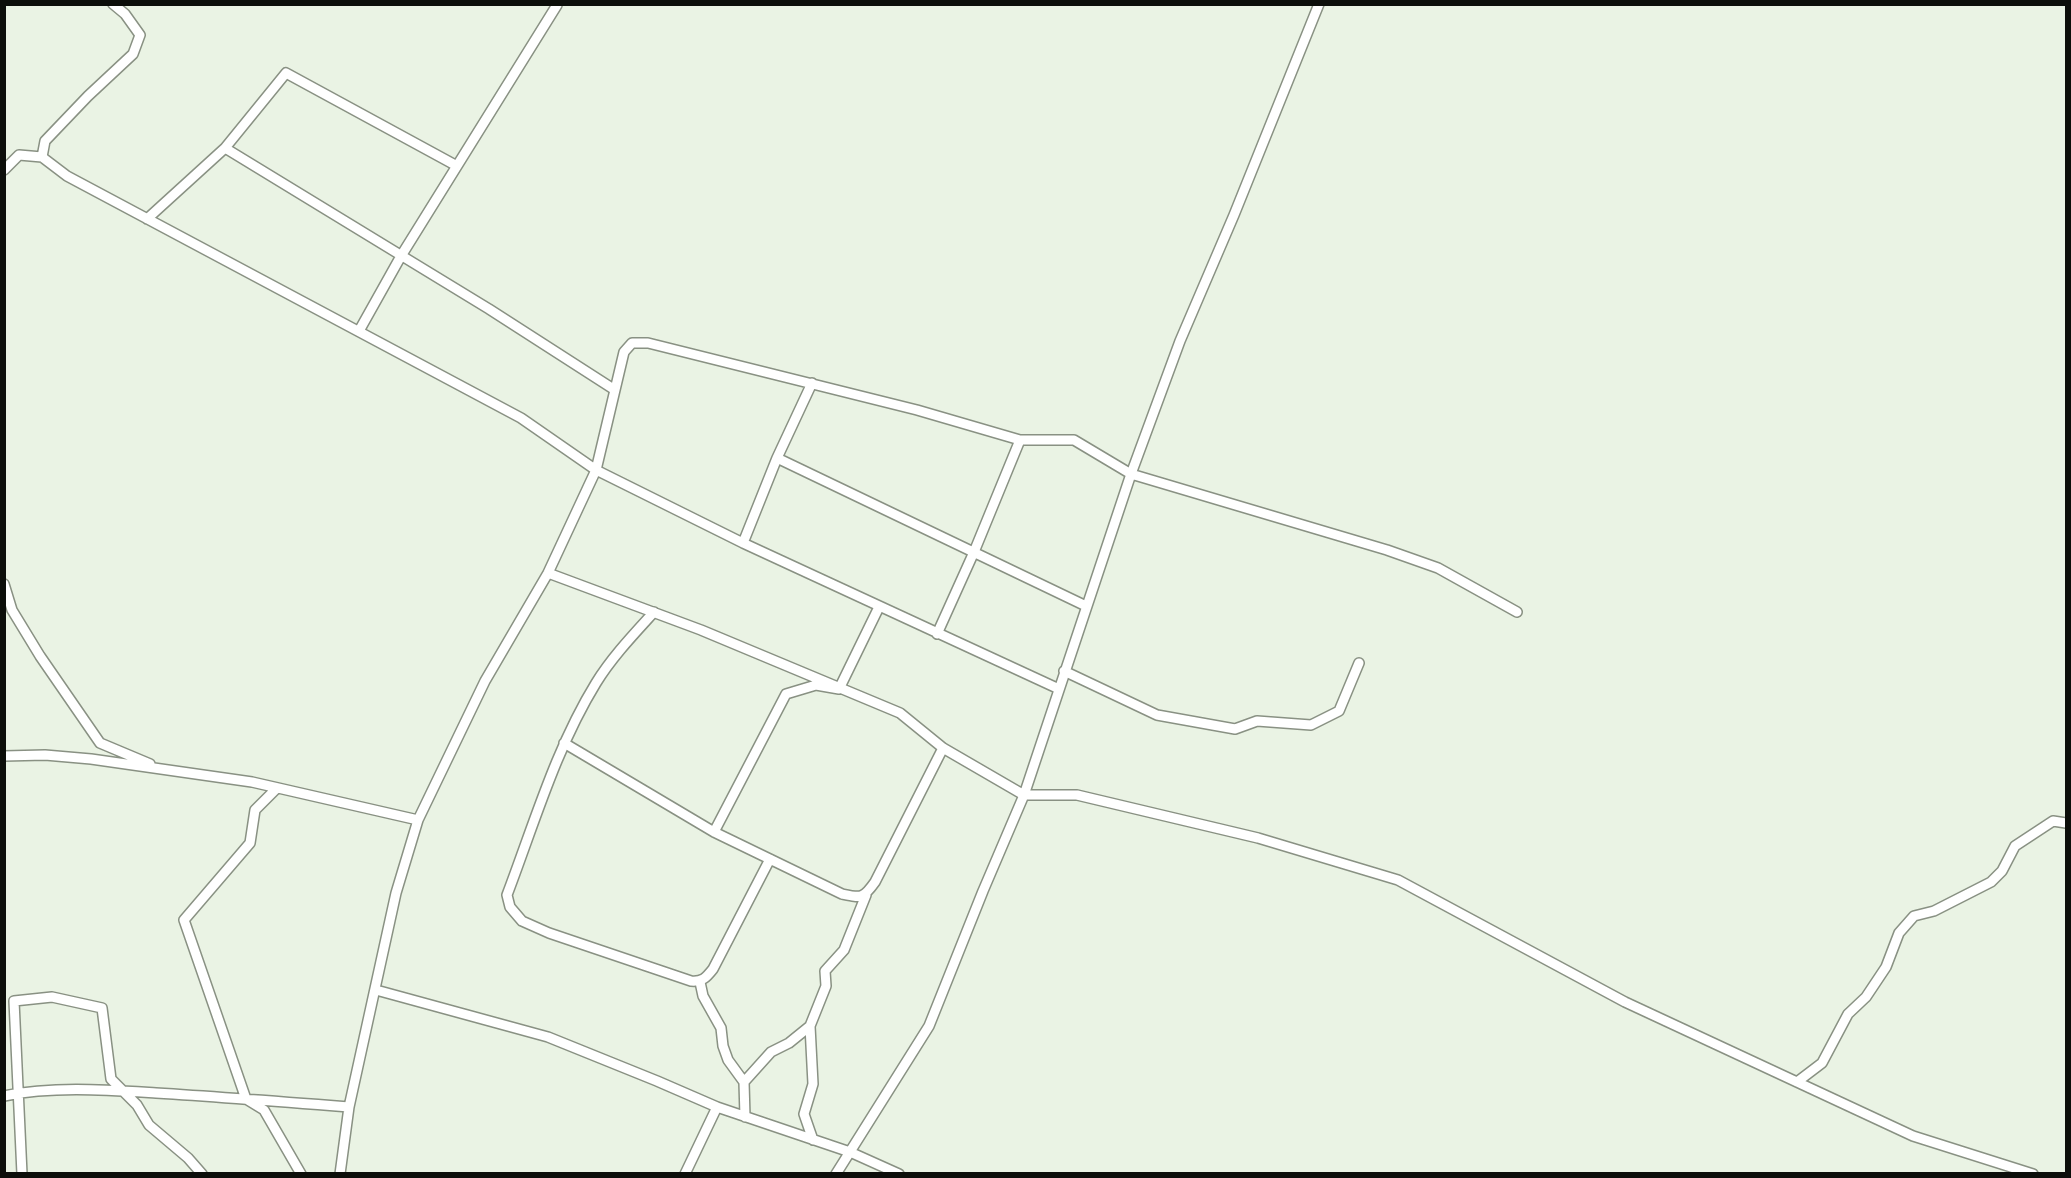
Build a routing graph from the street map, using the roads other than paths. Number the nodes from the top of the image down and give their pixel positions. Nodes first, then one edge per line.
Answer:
1 (113, 4) edge
2 (1319, 4) edge
3 (557, 5) edge
4 (225, 148) junction
5 (42, 157) junction
6 (457, 166) junction
7 (4, 170) edge
8 (147, 219) junction
9 (401, 256) junction
10 (359, 331) junction
11 (812, 383) junction
12 (615, 390) junction
13 (1020, 441) junction
14 (777, 458) junction
15 (596, 470) junction
16 (1131, 474) junction
17 (743, 543) junction
18 (974, 552) junction
19 (548, 573) junction
20 (4, 584) edge
21 (1086, 606) junction
22 (879, 607) junction
23 (654, 612) junction
24 (1517, 612) dead end
25 (937, 634) junction
26 (1359, 663) dead end
27 (1064, 671) junction
28 (839, 689) junction
29 (1059, 689) junction
30 (564, 744) junction
31 (943, 748) junction
32 (4, 756) edge
33 (163, 770) junction
34 (277, 788) junction
35 (1024, 795) junction
36 (418, 820) junction
37 (2067, 823) edge
38 (714, 832) junction
39 (770, 859) junction
40 (866, 895) junction
41 (700, 982) junction
42 (376, 990) junction
43 (9, 1001) edge
44 (810, 1026) junction
45 (744, 1082) junction
46 (1797, 1082) junction
47 (122, 1091) junction
48 (19, 1093) junction
49 (4, 1096) edge
50 (246, 1098) junction
51 (349, 1107) junction
52 (717, 1107) junction
53 (745, 1117) junction
54 (813, 1140) junction
55 (850, 1152) junction
56 (22, 1173) edge
57 (202, 1173) edge
58 (301, 1173) edge
59 (340, 1173) edge
60 (685, 1173) edge
61 (836, 1173) edge
62 (899, 1173) edge
63 (2032, 1173) edge

1 - 5 street
2 - 16 street
3 - 6 street
4 - 6 street
4 - 8 street
4 - 9 street
5 - 7 street
5 - 8 street
6 - 9 street
8 - 10 street
9 - 10 street
9 - 12 street
10 - 15 street
11 - 12 street
11 - 13 street
11 - 14 street
12 - 15 street
13 - 16 street
13 - 18 street
14 - 17 street
14 - 18 street
15 - 17 street
15 - 19 street
16 - 21 street
16 - 24 street
17 - 22 street
18 - 21 street
18 - 25 street
19 - 23 street
19 - 36 street
20 - 33 street
21 - 27 street
22 - 25 street
22 - 28 street
23 - 28 street
23 - 30 street
25 - 29 street
26 - 27 street
27 - 29 street
28 - 31 street
28 - 38 street
29 - 35 street
30 - 38 street
30 - 41 street
31 - 35 street
31 - 40 street
32 - 33 street
33 - 34 street
34 - 36 street
34 - 50 street
35 - 46 street
35 - 55 street
36 - 42 street
37 - 46 street
38 - 39 street
39 - 40 street
39 - 41 street
40 - 44 street
41 - 45 street
42 - 51 street
42 - 52 street
43 - 47 street
43 - 48 street
44 - 45 street
44 - 54 street
45 - 53 street
46 - 63 street
47 - 48 street
47 - 50 street
47 - 57 street
48 - 49 street
48 - 56 street
50 - 51 street
50 - 58 street
51 - 59 street
52 - 53 street
52 - 60 street
53 - 54 street
54 - 55 street
55 - 61 street
55 - 62 street

